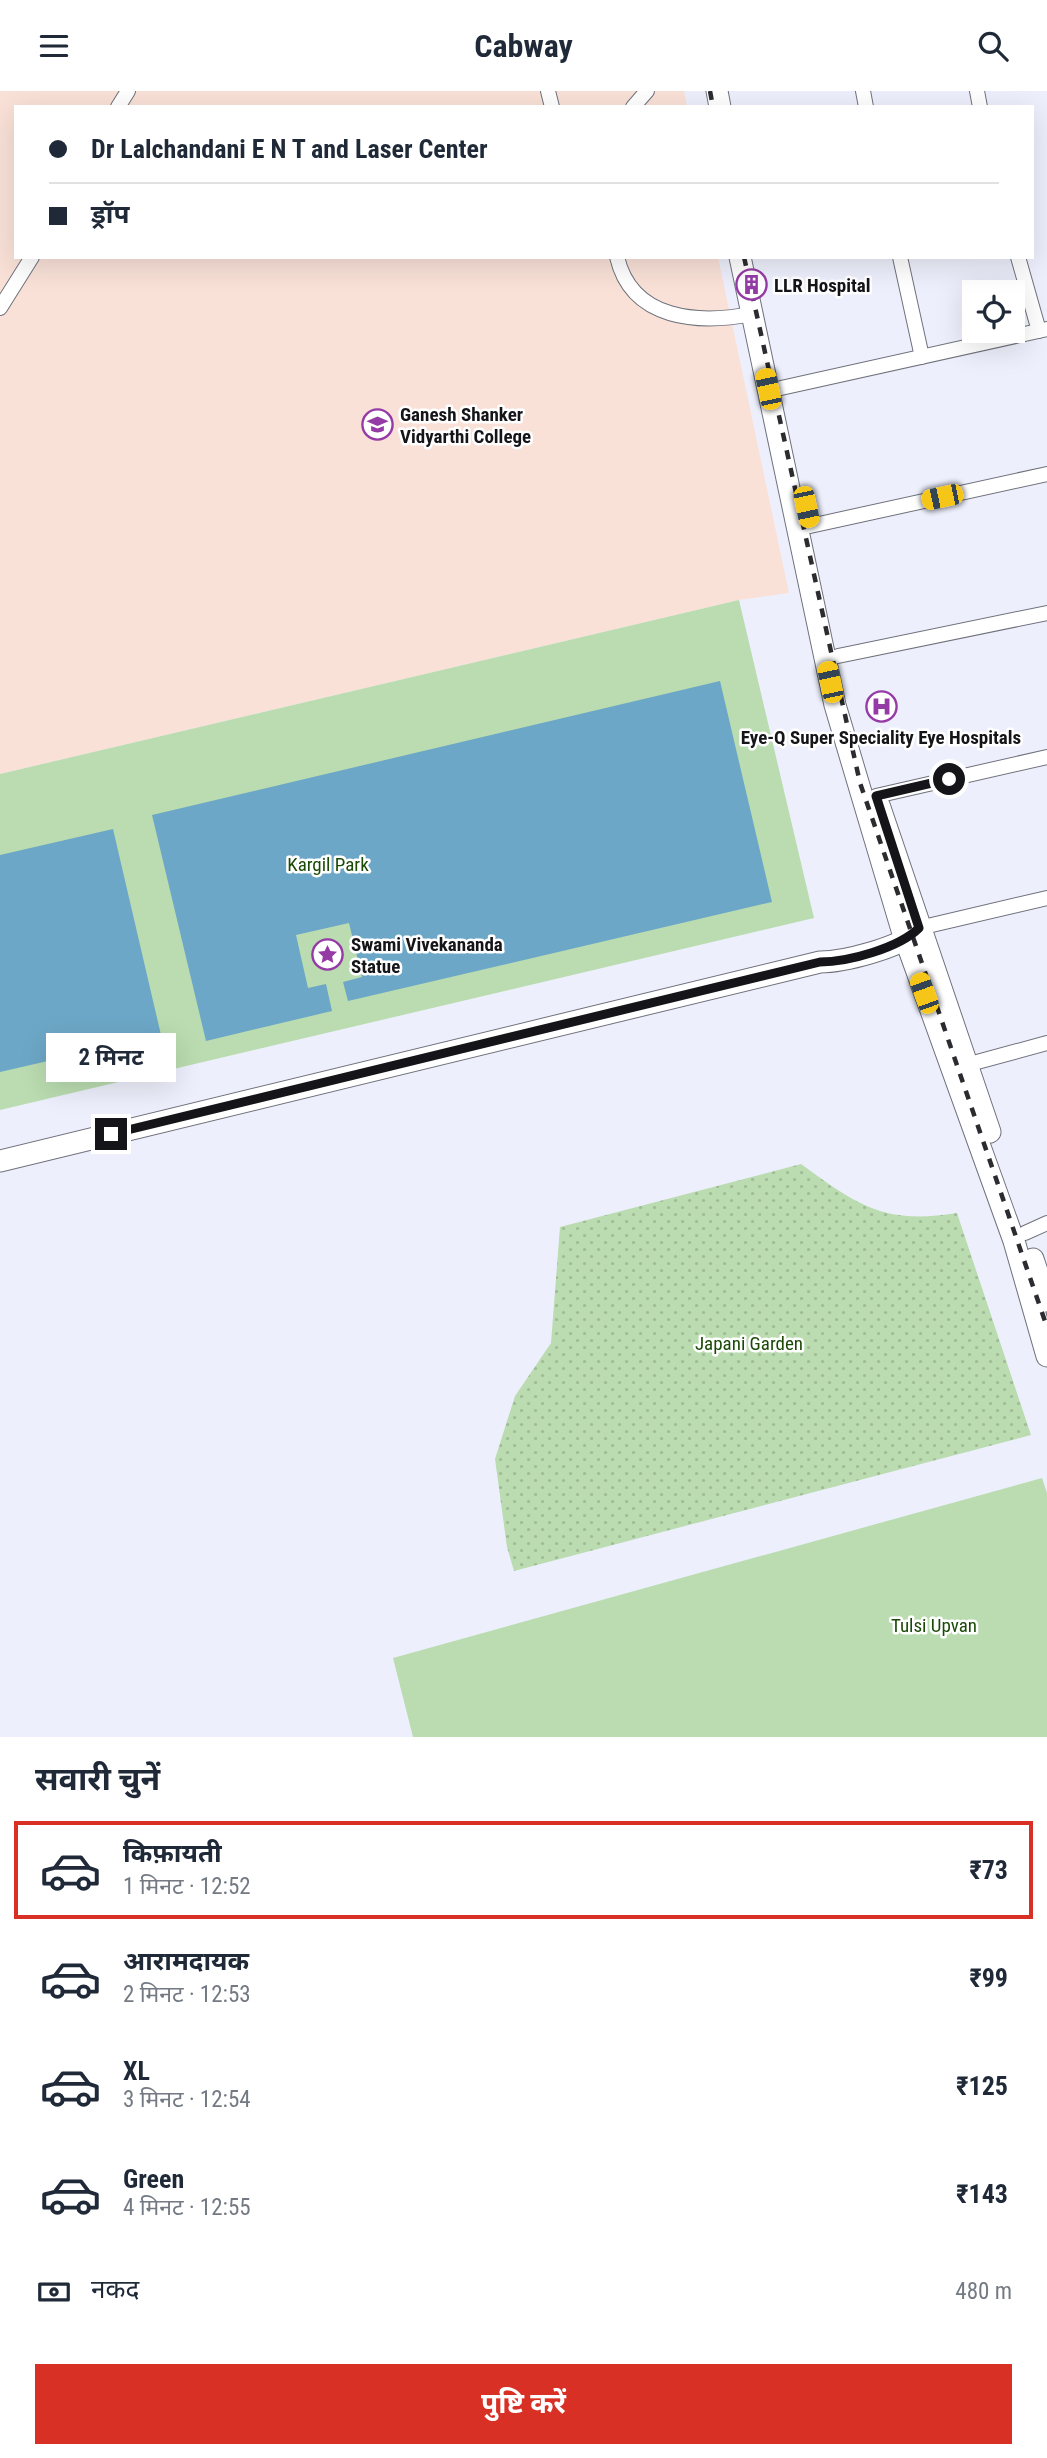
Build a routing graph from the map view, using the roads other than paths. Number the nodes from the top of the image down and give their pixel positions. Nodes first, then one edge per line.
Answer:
1 (647, 91) edge
2 (635, 105) edge
3 (31, 259) edge
4 (618, 259) edge
5 (740, 259) edge
6 (752, 259) edge
7 (900, 259) edge
8 (1019, 259) edge
9 (0, 308) edge
10 (752, 314) junction
11 (1043, 330) edge
12 (922, 357) junction
13 (780, 388) junction
14 (792, 473) junction
15 (1047, 474) edge
16 (810, 526) junction
17 (1047, 614) edge
18 (838, 656) junction
19 (1047, 757) edge
20 (876, 796) junction
21 (1047, 898) edge
22 (909, 933) junction
23 (1047, 1043) edge
24 (966, 1065) junction
25 (0, 1161) edge
26 (1047, 1223) edge
27 (1025, 1233) junction
28 (1047, 1301) edge
29 (1047, 1356) edge

1 - 2 street
3 - 9 street
4 - 10 street
5 - 10 main road
6 - 13 main road
7 - 12 street
8 - 11 street
10 - 14 main road
11 - 12 street
12 - 13 street
13 - 14 main road
14 - 16 main road
14 - 22 main road
15 - 16 street
16 - 18 main road
17 - 18 street
18 - 20 main road
19 - 20 street
20 - 22 main road
21 - 22 street
22 - 24 main road
22 - 25 main road
22 - 29 main road
23 - 24 street
24 - 27 main road
26 - 27 street
27 - 28 main road

